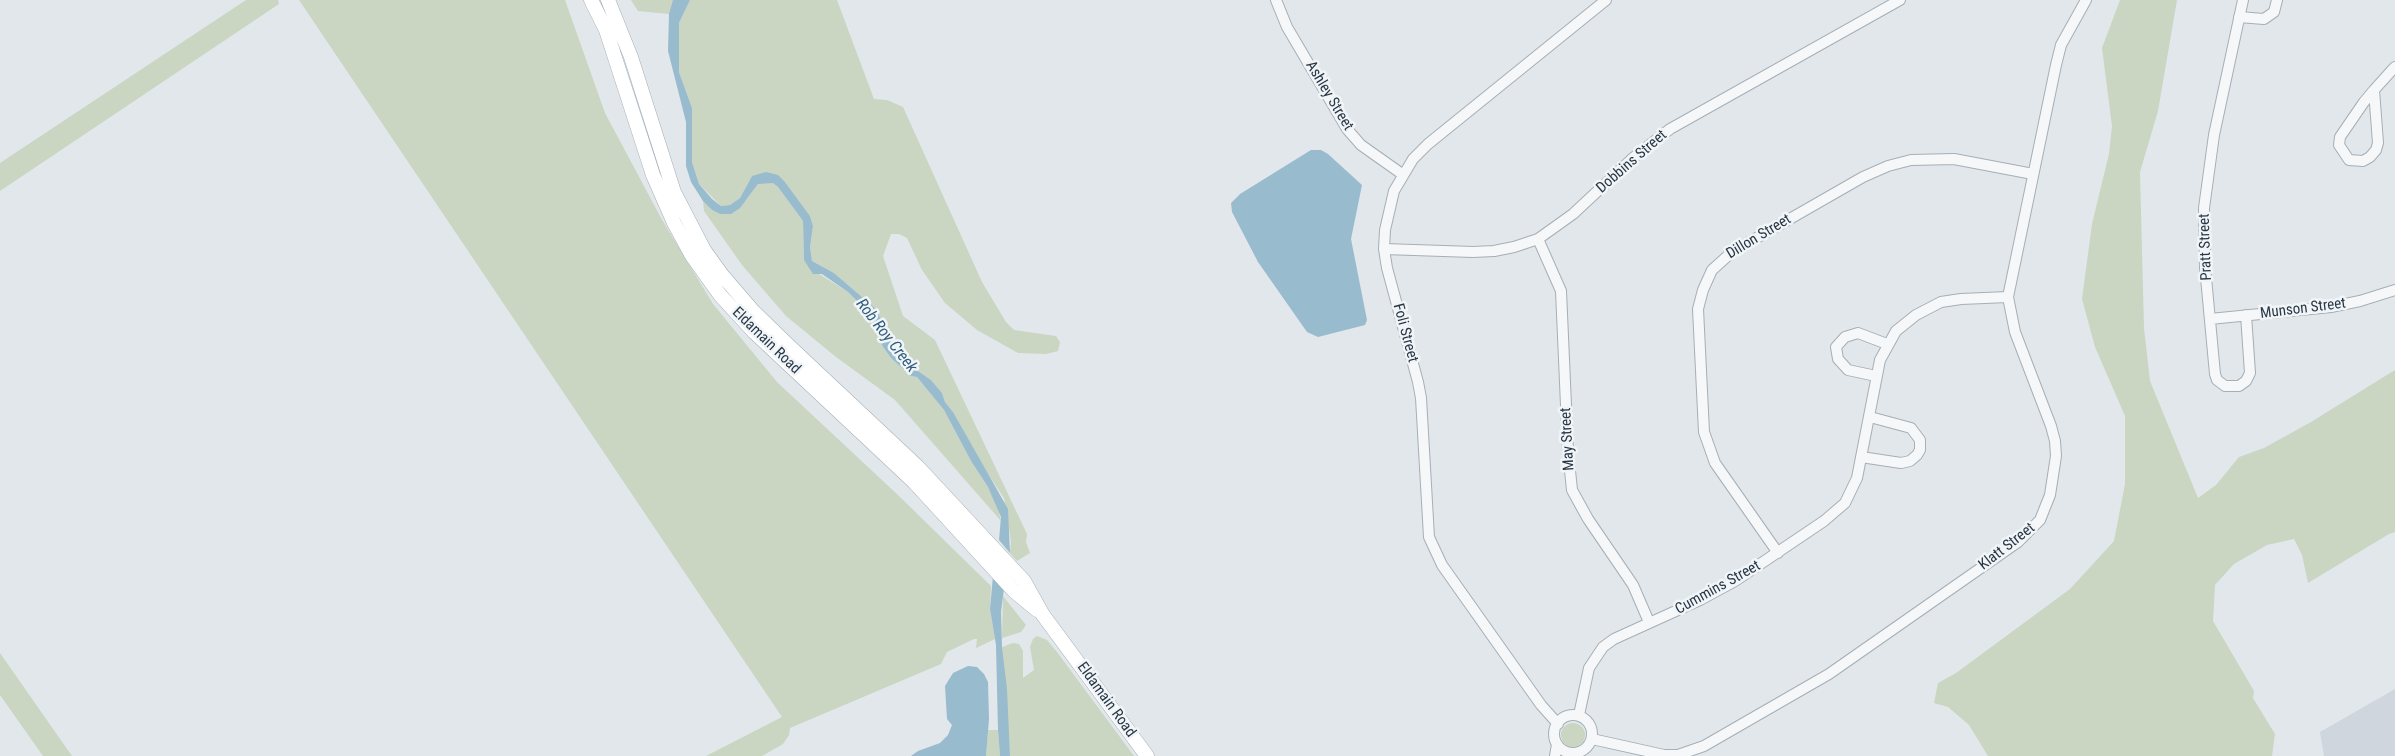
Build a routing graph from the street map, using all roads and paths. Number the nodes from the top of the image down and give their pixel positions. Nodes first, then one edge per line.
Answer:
1 (591, 0) edge
2 (608, 0) edge
3 (1276, 0) edge
4 (1606, 0) edge
5 (1900, 0) edge
6 (2086, 0) edge
7 (2243, 0) edge
8 (2277, 0) edge
9 (2239, 17) junction
10 (2395, 67) edge
11 (2374, 90) junction
12 (1402, 174) junction
13 (2033, 174) junction
14 (1538, 239) junction
15 (1384, 249) junction
16 (2395, 290) edge
17 (2008, 297) junction
18 (2246, 315) junction
19 (2210, 319) junction
20 (1887, 344) junction
21 (1876, 376) junction
22 (1869, 417) junction
23 (1861, 457) junction
24 (1778, 553) junction
25 (1043, 615) junction
26 (1649, 622) junction
27 (1580, 715) junction
28 (1557, 724) junction
29 (1592, 739) junction
30 (1557, 744) junction
31 (1581, 754) edge
32 (1147, 756) edge
33 (1555, 756) edge

1 - 25 main road, Eldamain Road
2 - 25 main road, Eldamain Road
3 - 12 street, Ashley Street
4 - 12 street, Foli Street
5 - 14 street, Dobbins Street
6 - 13 street, Klatt Street
7 - 9 street, Pratt Street
8 - 9 street
9 - 19 street, Pratt Street
10 - 11 street
11 - 11 street
12 - 15 street, Foli Street
13 - 17 street, Klatt Street
13 - 24 street, Dillon Street
14 - 15 street, Dobbins Street
14 - 26 street, May Street
15 - 28 street, Foli Street
16 - 18 street, Munson Street
17 - 20 street, Cummins Street
17 - 29 street, Klatt Street
18 - 19 street, Munson Street
18 - 19 street, Pratt Street
20 - 21 street, Cummins Street
20 - 21 street
21 - 22 street, Cummins Street
22 - 23 street, Cummins Street
22 - 23 street
23 - 24 street, Cummins Street
24 - 26 street, Cummins Street
25 - 32 main road, Eldamain Road
26 - 27 street, Cummins Street
27 - 28 street
27 - 29 street
28 - 30 street
29 - 31 street
30 - 31 street
30 - 33 street

